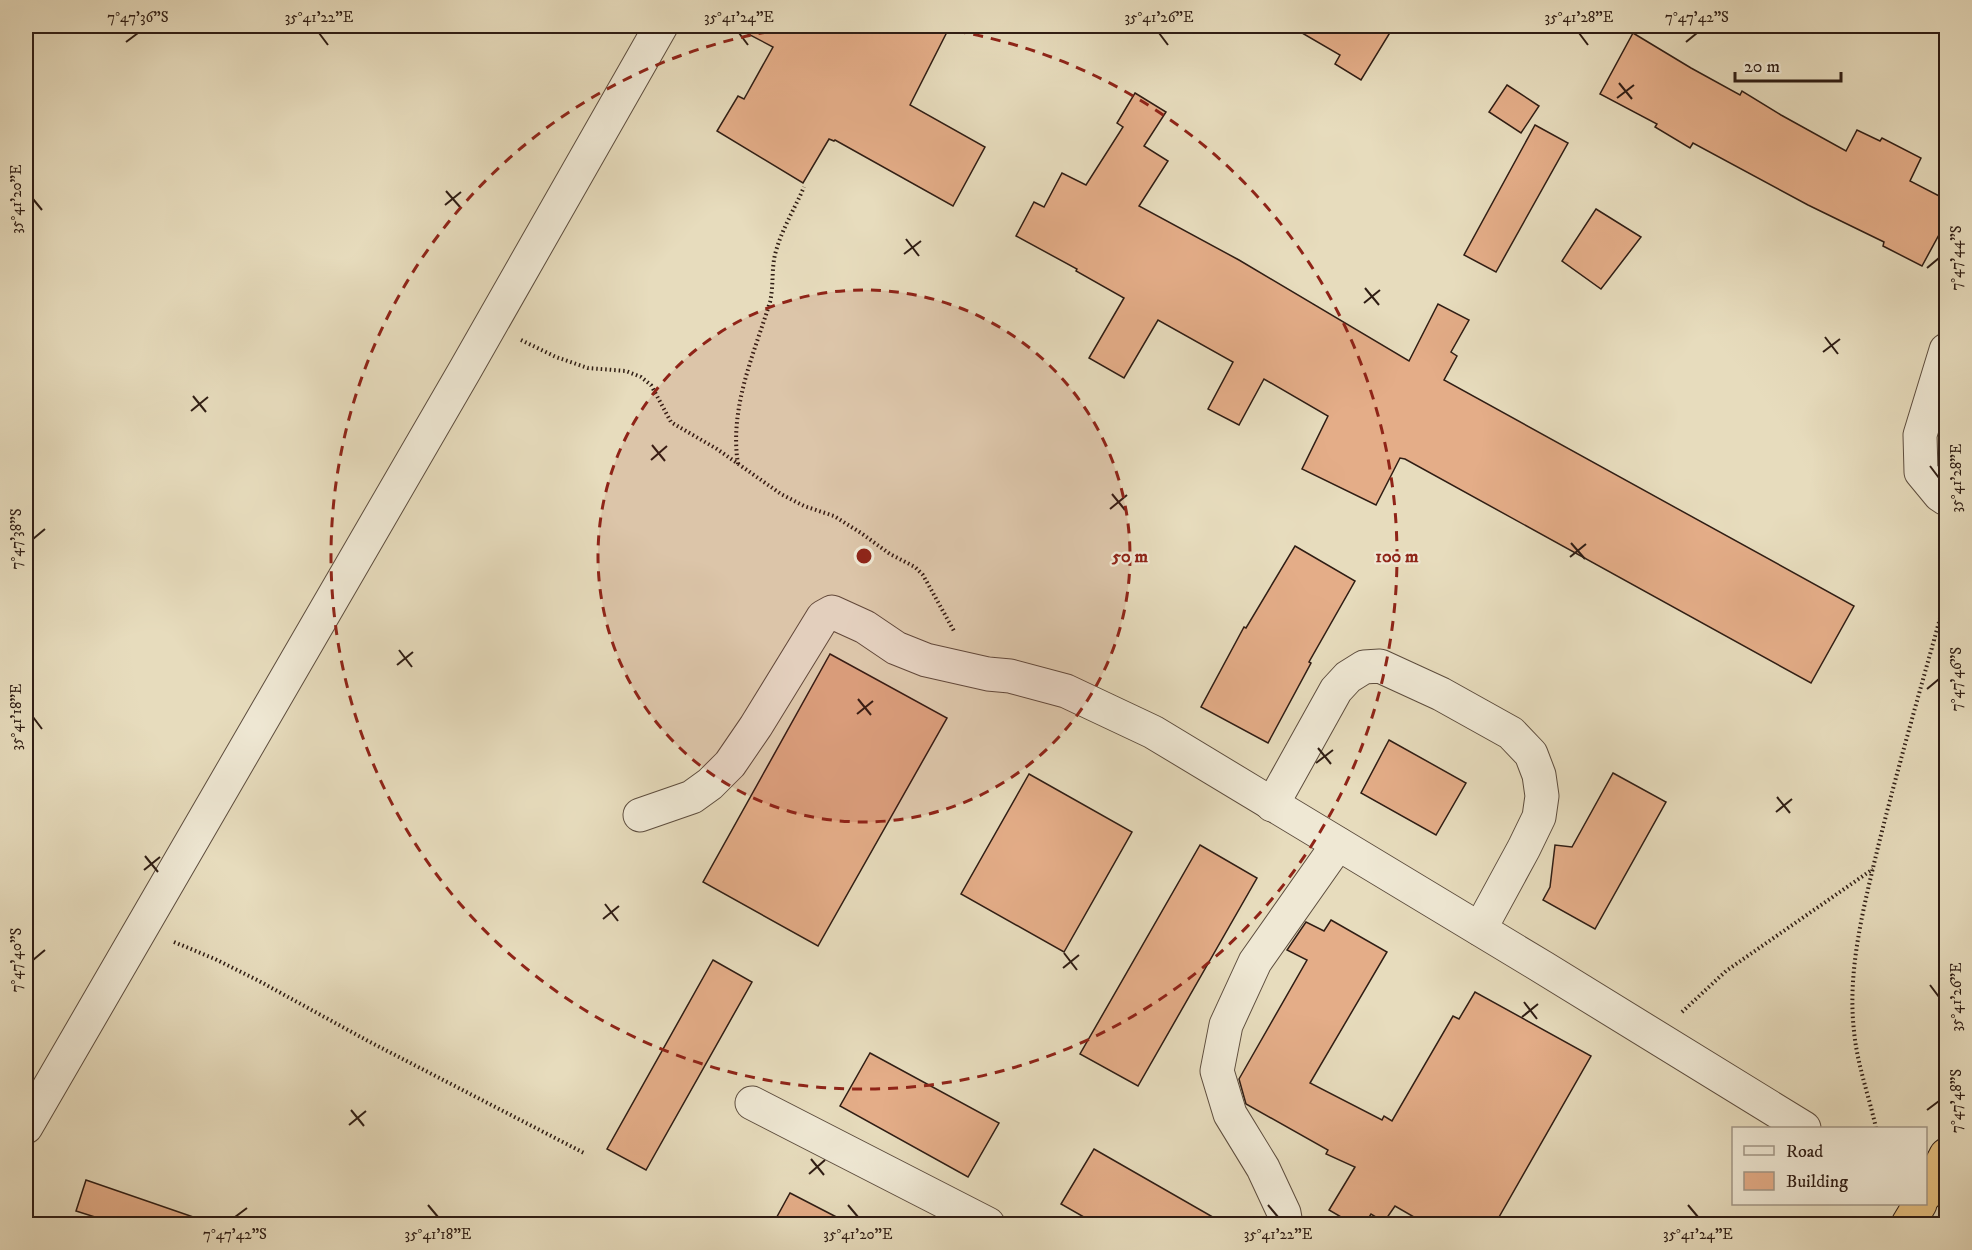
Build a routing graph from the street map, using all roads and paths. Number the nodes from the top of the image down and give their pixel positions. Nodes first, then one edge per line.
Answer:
1 (661, 26) edge
2 (804, 187) dead end
3 (490, 326) junction
4 (1947, 350) edge
5 (738, 464) junction
6 (1947, 499) edge
7 (1947, 597) edge
8 (988, 674) junction
9 (1272, 805) junction
10 (640, 815) dead end
11 (1338, 844) junction
12 (1873, 869) junction
13 (142, 926) junction
14 (1480, 929) junction
15 (1656, 1037) junction
16 (753, 1103) dead end
17 (26, 1127) edge
18 (1802, 1127) edge
19 (1876, 1127) edge
20 (584, 1153) dead end
21 (1947, 1155) edge
22 (1927, 1192) edge
23 (1919, 1205) edge
24 (987, 1224) edge
25 (1286, 1224) edge
26 (1908, 1224) edge

1 - 3 lane
2 - 5 path
3 - 5 path
3 - 13 lane
4 - 6 lane
5 - 8 path
7 - 12 path
8 - 9 lane
8 - 10 lane
9 - 11 lane
9 - 14 lane
11 - 14 lane
11 - 25 lane
12 - 15 path
12 - 19 path
13 - 17 lane
13 - 20 path
14 - 15 lane
15 - 18 lane
16 - 24 lane
21 - 22 highway
23 - 26 highway

